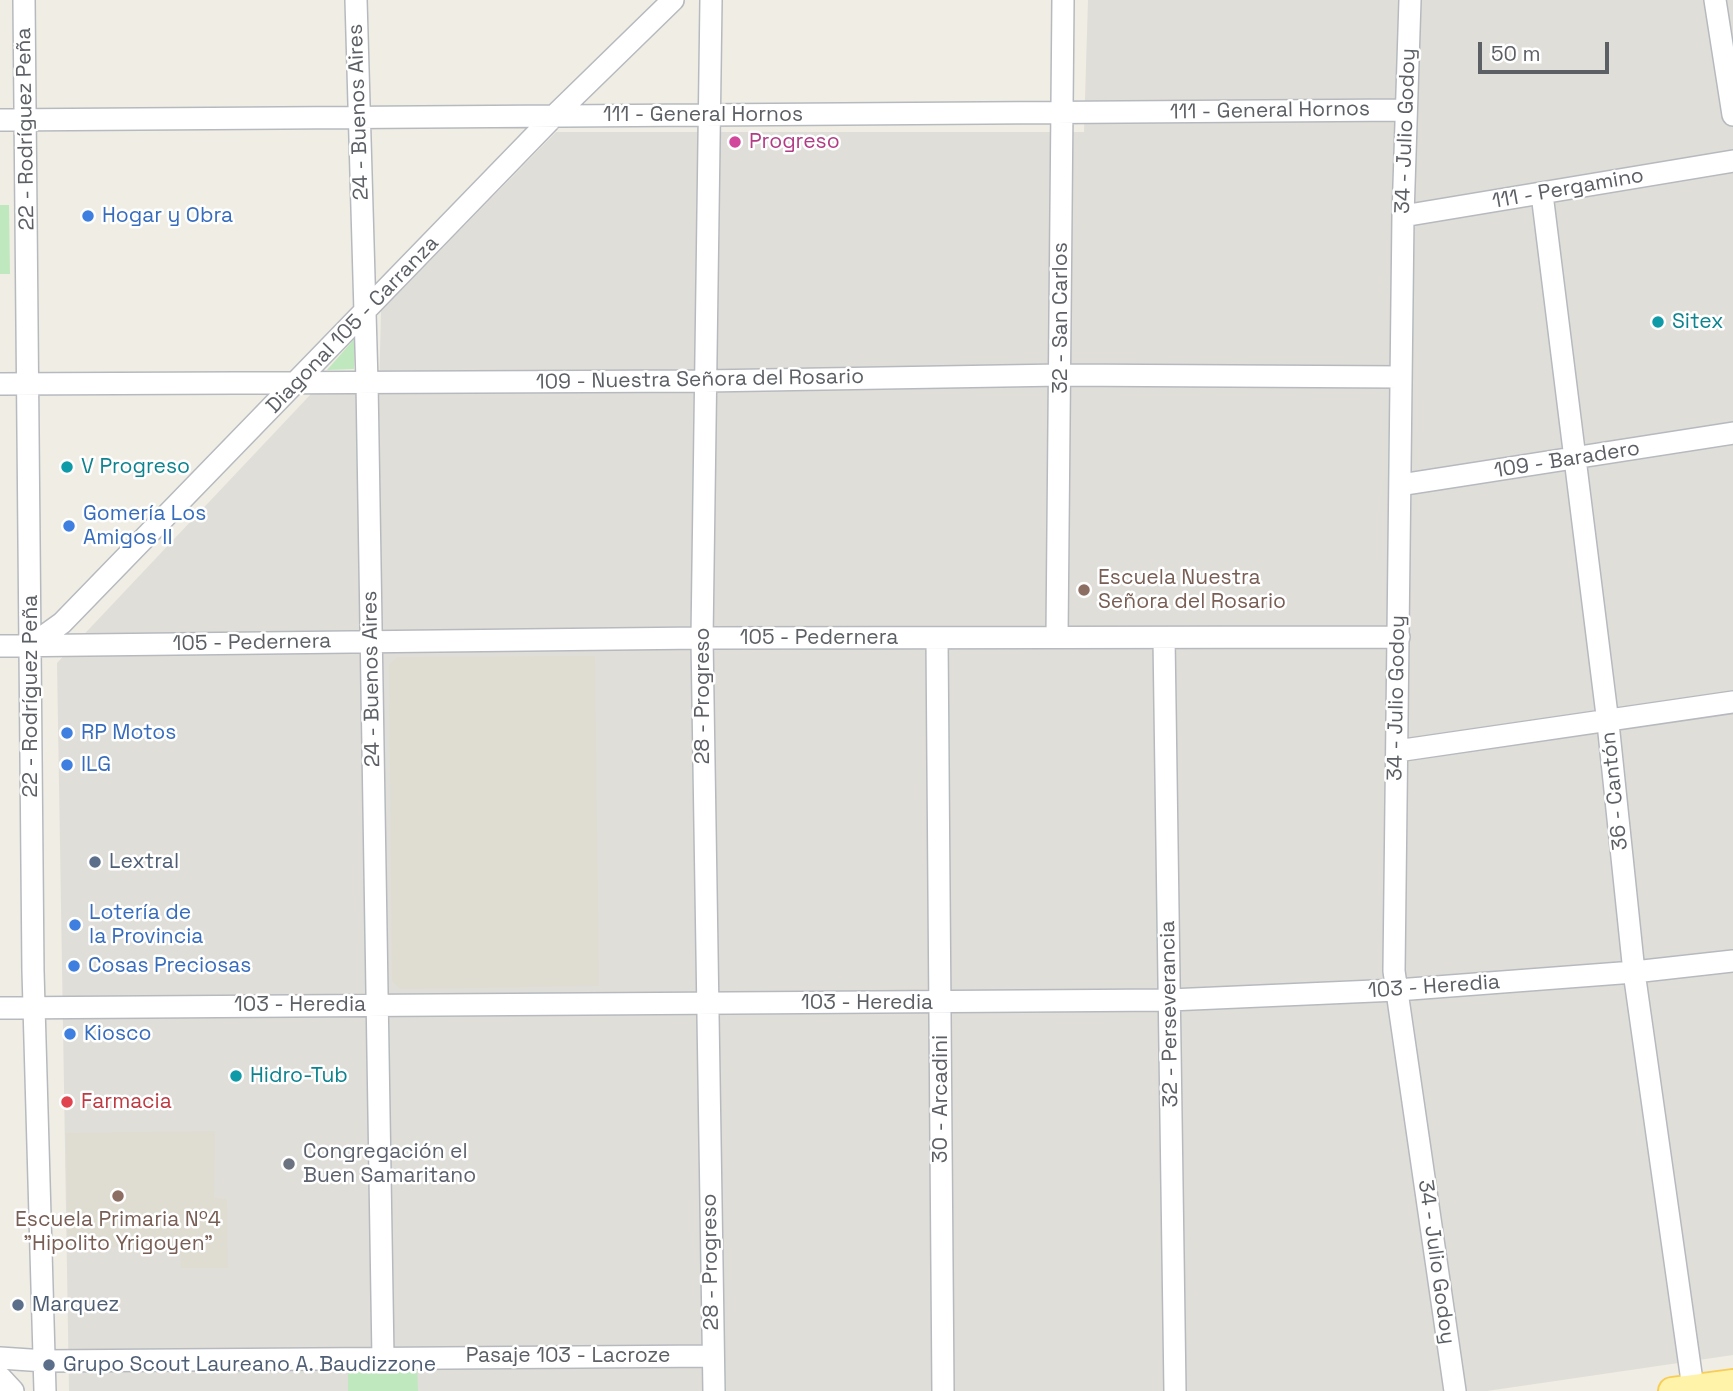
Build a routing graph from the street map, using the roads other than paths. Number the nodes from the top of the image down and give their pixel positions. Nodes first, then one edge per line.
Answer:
1 (24, 0) edge
2 (356, 0) edge
3 (673, 0) edge
4 (711, 0) edge
5 (1063, 0) edge
6 (1410, 0) edge
7 (1715, 0) edge
8 (1406, 110) junction
9 (1062, 113) junction
10 (710, 114) junction
11 (1733, 115) edge
12 (554, 116) junction
13 (359, 117) junction
14 (25, 119) junction
15 (0, 120) edge
16 (1733, 161) edge
17 (1542, 194) junction
18 (1403, 216) junction
19 (364, 315) junction
20 (1061, 376) junction
21 (1401, 377) junction
22 (705, 381) junction
23 (367, 382) junction
24 (29, 383) junction
25 (297, 383) junction
26 (0, 384) edge
27 (1733, 433) edge
28 (1575, 460) junction
29 (1400, 485) junction
30 (1056, 636) junction
31 (1399, 637) junction
32 (702, 638) junction
33 (1164, 638) junction
34 (937, 639) junction
35 (371, 642) junction
36 (0, 646) edge
37 (30, 646) junction
38 (1733, 702) edge
39 (1608, 723) junction
40 (1396, 751) junction
41 (1733, 961) edge
42 (1634, 972) junction
43 (1397, 990) junction
44 (1170, 1000) junction
45 (941, 1003) junction
46 (706, 1004) junction
47 (377, 1005) junction
48 (0, 1008) edge
49 (34, 1008) junction
50 (713, 1356) junction
51 (383, 1357) junction
52 (0, 1358) edge
53 (45, 1361) junction
54 (0, 1377) edge
55 (1733, 1382) edge
56 (1683, 1390) edge
57 (13, 1391) edge
58 (45, 1391) edge
59 (713, 1391) edge
60 (943, 1391) edge
61 (1175, 1391) edge
62 (1455, 1391) edge

1 - 14 street, 22 - Rodríguez Peña
2 - 13 street, 24 - Buenos Aires
3 - 12 street, Diagonal 105 - Carranza
4 - 10 street, 28 - Progreso
5 - 9 street, 32 - San Carlos
6 - 8 street, 34 - Julio Godoy
7 - 11 street
8 - 9 street, 111 - General Hornos
8 - 18 street, 34 - Julio Godoy
9 - 10 street, 111 - General Hornos
9 - 20 street, 32 - San Carlos
10 - 12 street, 111 - General Hornos
10 - 22 street, 28 - Progreso
12 - 13 street, 111 - General Hornos
12 - 19 street, Diagonal 105 - Carranza
13 - 14 street, 111 - General Hornos
13 - 19 street, 24 - Buenos Aires
14 - 15 street, 111 - General Hornos
14 - 24 street, 22 - Rodríguez Peña
16 - 17 street, 111 - Pergamino
17 - 18 street, 111 - Pergamino
17 - 28 street, 36 - Cantón
18 - 21 street, 34 - Julio Godoy
19 - 23 street, 24 - Buenos Aires
19 - 25 street, Diagonal 105 - Carranza
20 - 21 street, 109 - Nuestra Señora del Rosario
20 - 22 street, 109 - Nuestra Señora del Rosario
20 - 30 street, 32 - San Carlos
21 - 29 street, 34 - Julio Godoy
22 - 23 street, 109 - Nuestra Señora del Rosario
22 - 32 street, 28 - Progreso
23 - 25 street, 109 - Nuestra Señora del Rosario
23 - 35 street, 24 - Buenos Aires
24 - 25 street, 109 - Nuestra Señora del Rosario
24 - 26 street, 109 - Nuestra Señora del Rosario
24 - 37 street, 22 - Rodríguez Peña
25 - 37 street, Diagonal 105 - Carranza
27 - 28 street, 109 - Baradero
28 - 29 street, 109 - Baradero
28 - 39 street, 36 - Cantón
29 - 31 street, 34 - Julio Godoy
30 - 33 street, 105 - Pedernera
30 - 34 street, 105 - Pedernera
31 - 33 street, 105 - Pedernera
31 - 40 street, 34 - Julio Godoy
32 - 34 street, 105 - Pedernera
32 - 35 street, 105 - Pedernera
32 - 46 street, 28 - Progreso
33 - 44 street, 32 - Perseverancia
34 - 45 street, 30 - Arcadini
35 - 37 street, 105 - Pedernera
35 - 47 street, 24 - Buenos Aires
36 - 37 street, 105 - Pedernera
37 - 49 street, 22 - Rodríguez Peña
38 - 39 street
39 - 40 street
39 - 42 street, 36 - Cantón
40 - 43 street, 34 - Julio Godoy
41 - 42 street, 103 - Heredia
42 - 43 street, 103 - Heredia
42 - 56 street, 36 - Cantón
43 - 44 street, 103 - Heredia
43 - 62 street, 34 - Julio Godoy
44 - 45 street, 103 - Heredia
44 - 61 street, 32 - Perseverancia
45 - 46 street, 103 - Heredia
45 - 60 street, 30 - Arcadini
46 - 47 street, 103 - Heredia
46 - 50 street, 28 - Progreso
47 - 49 street, 103 - Heredia
47 - 51 street, 24 - Buenos Aires
48 - 49 street, 103 - Heredia
49 - 53 street, 22 - Rodríguez Peña
50 - 51 street, Pasaje 103 - Lacroze
50 - 59 street, 28 - Progreso
51 - 53 street, Pasaje 103 - Lacroze
52 - 53 street, Pasaje 103 - Lacroze
53 - 58 street, 22 - Rodríguez Peña
54 - 57 street
55 - 56 main road

